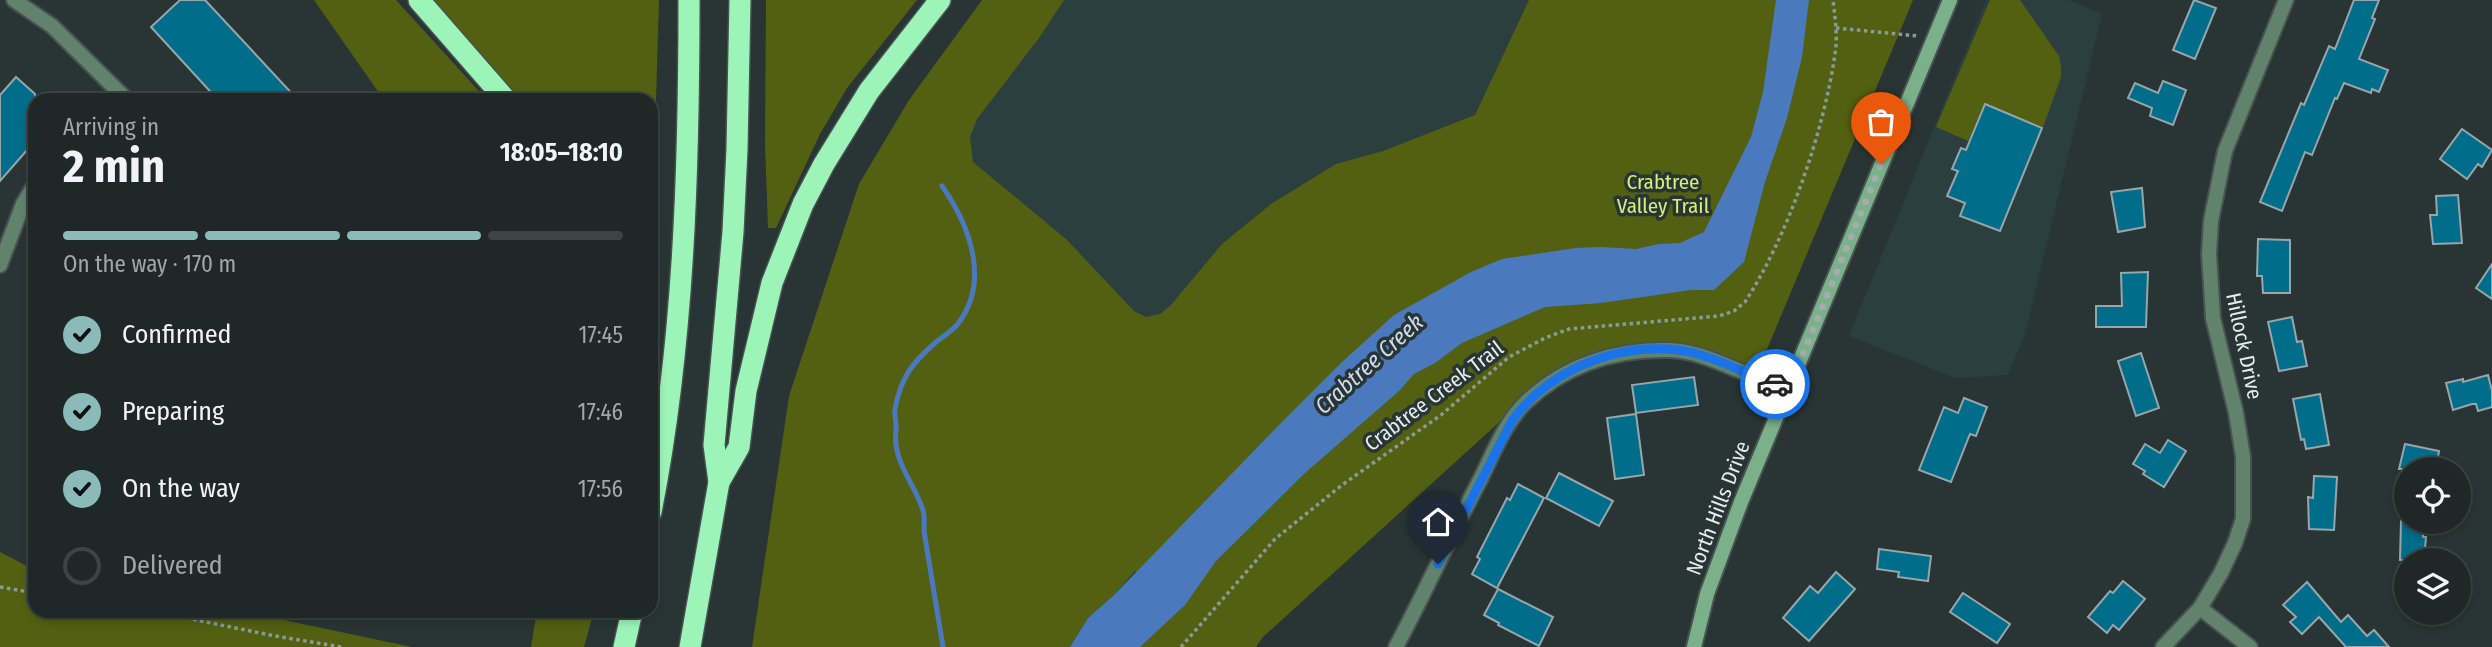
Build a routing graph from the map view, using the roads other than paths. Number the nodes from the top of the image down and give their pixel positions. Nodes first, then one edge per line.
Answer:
1 (14, 0) edge
2 (419, 0) edge
3 (689, 0) edge
4 (740, 0) edge
5 (940, 0) edge
6 (1950, 0) edge
7 (2286, 0) edge
8 (120, 93) edge
9 (500, 93) edge
10 (28, 196) edge
11 (6, 236) edge
12 (0, 265) edge
13 (1790, 386) junction
14 (658, 468) edge
15 (719, 482) junction
16 (2200, 608) junction
17 (630, 618) edge
18 (624, 647) edge
19 (690, 647) edge
20 (1396, 647) edge
21 (1694, 647) edge
22 (2163, 647) edge
23 (2250, 647) edge

1 - 8 street
2 - 9 highway
3 - 14 highway
4 - 15 highway
5 - 15 highway
6 - 13 main road, North Hills Drive
7 - 16 street, Hillock Drive
10 - 11 street
11 - 12 street
13 - 20 street
13 - 21 main road, North Hills Drive
15 - 19 highway
16 - 22 street, Hillock Drive
16 - 23 street
17 - 18 highway

